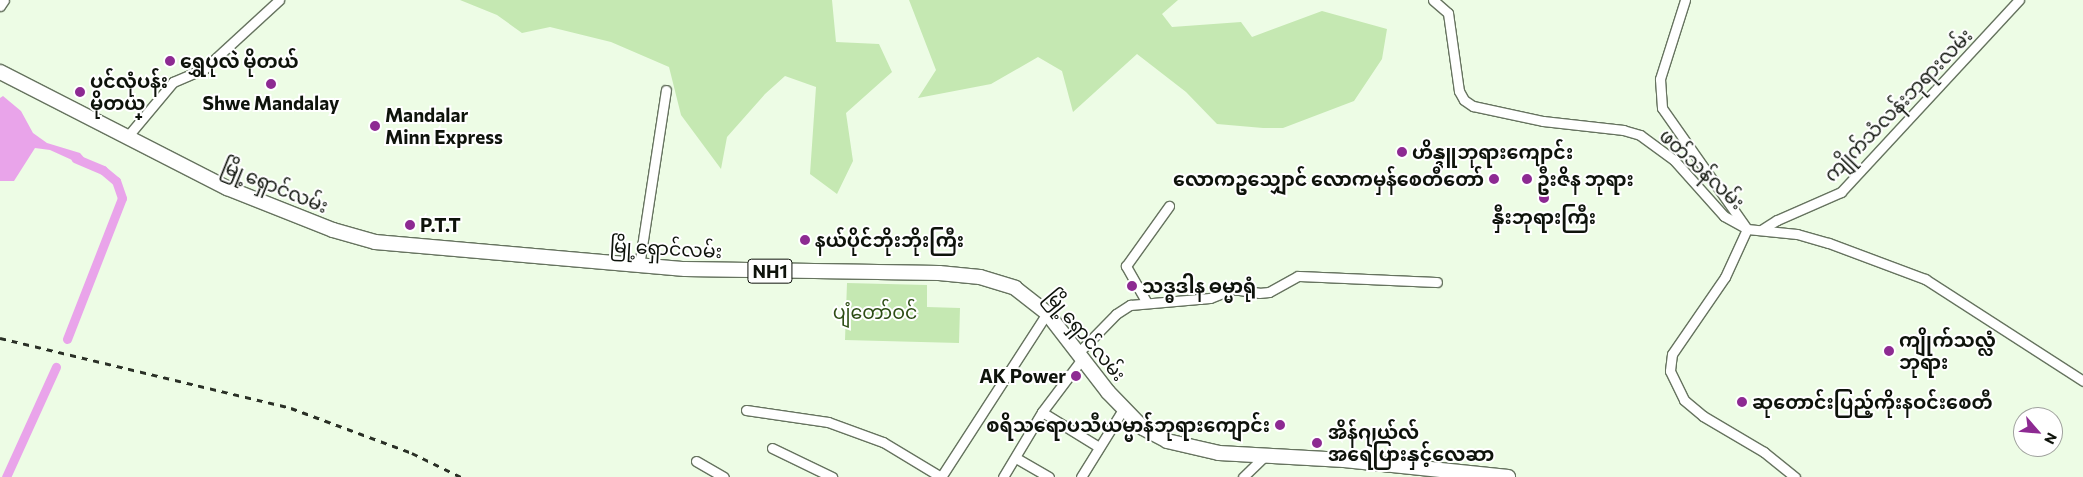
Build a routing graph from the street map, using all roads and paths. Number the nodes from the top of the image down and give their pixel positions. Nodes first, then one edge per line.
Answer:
1 (4, 0) edge
2 (279, 0) edge
3 (1433, 0) edge
4 (1685, 0) edge
5 (2019, 0) edge
6 (0, 6) edge
7 (0, 72) edge
8 (666, 90) dead end
9 (127, 137) junction
10 (1169, 206) dead end
11 (1747, 229) junction
12 (1761, 230) junction
13 (638, 266) junction
14 (1437, 282) dead end
15 (1147, 303) junction
16 (1047, 313) junction
17 (1080, 356) junction
18 (2083, 381) edge
19 (1124, 408) junction
20 (746, 410) dead end
21 (1042, 412) junction
22 (1099, 447) junction
23 (772, 448) dead end
24 (1265, 456) junction
25 (1016, 458) junction
26 (696, 461) dead end
27 (1426, 473) edge
28 (1484, 475) edge
29 (724, 477) edge
30 (832, 477) edge
31 (941, 477) edge
32 (1004, 477) edge
33 (1049, 477) edge
34 (1081, 477) edge
35 (1243, 477) edge
36 (1508, 477) edge
37 (1795, 477) edge

1 - 6 street
2 - 9 street
3 - 11 street, ဖတ်သန်လမ်း
4 - 11 street
5 - 12 street, ကျိုက်သံလန်းဘုရားလမ်း
7 - 9 highway, မြို့ရှောင်လမ်း / NH1
8 - 13 street
9 - 13 highway, မြို့ရှောင်လမ်း / NH1
10 - 15 street
11 - 12 street, ဖတ်သန်လမ်း
11 - 37 street
12 - 18 street, ဖတ်သန်လမ်း
13 - 16 highway, မြို့ရှောင်လမ်း / NH1
14 - 15 street
15 - 17 street
16 - 17 highway, မြို့ရှောင်လမ်း / NH1
16 - 31 street
17 - 19 highway, မြို့ရှောင်လမ်း / NH1
17 - 21 street
19 - 22 street
19 - 24 highway, မြို့ရှောင်လမ်း / NH1
20 - 31 street
21 - 22 street
21 - 25 street
22 - 34 street
23 - 30 street
24 - 27 highway, မြို့ရှောင်လမ်း / NH1
24 - 35 street
25 - 32 street
25 - 33 street
26 - 29 street
27 - 28 highway, မြို့ရှောင်လမ်း / NH1
28 - 36 highway, မြို့ရှောင်လမ်း / NH1

